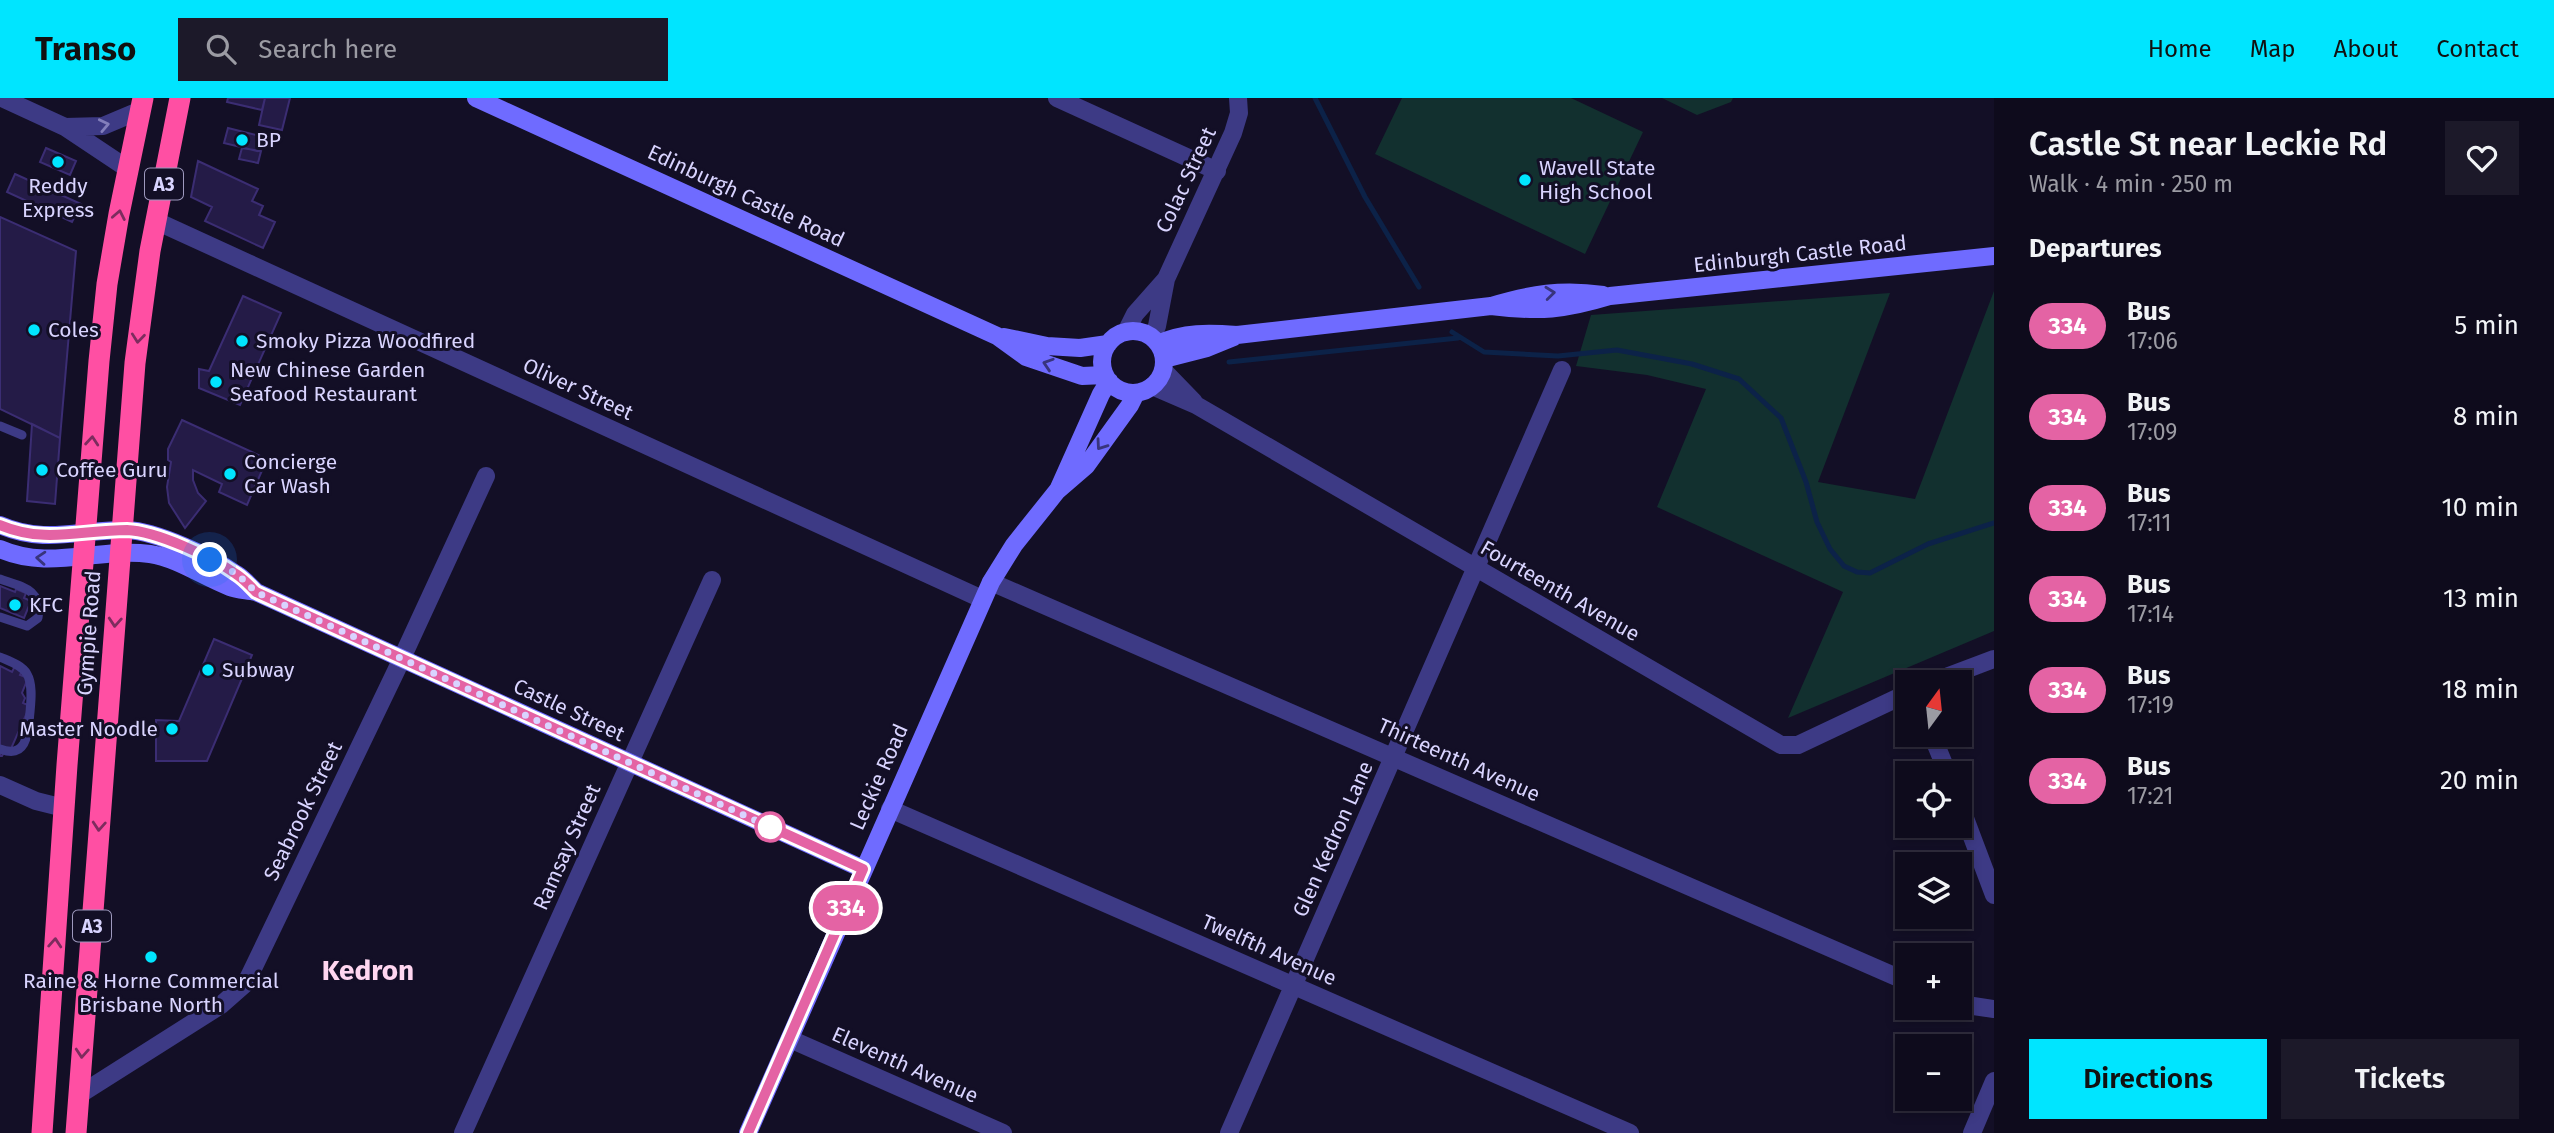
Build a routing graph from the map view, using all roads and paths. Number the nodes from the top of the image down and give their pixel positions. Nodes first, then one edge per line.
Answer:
1 (2, 98) edge
2 (180, 98) edge
3 (476, 98) edge
4 (1057, 98) edge
5 (1238, 98) edge
6 (142, 104) edge
7 (65, 127) junction
8 (128, 169) junction
9 (1217, 171) junction
10 (156, 221) junction
11 (1994, 256) edge
12 (1166, 279) junction
13 (1126, 332) junction
14 (997, 336) junction
15 (1108, 344) junction
16 (1159, 353) junction
17 (1562, 370) dead end
18 (1107, 378) junction
19 (1144, 389) junction
20 (1196, 405) junction
21 (0, 426) edge
22 (22, 435) dead end
23 (486, 476) dead end
24 (1058, 491) junction
25 (0, 525) edge
26 (122, 530) junction
27 (85, 533) junction
28 (0, 549) edge
29 (120, 554) junction
30 (83, 558) junction
31 (1476, 568) junction
32 (0, 579) edge
33 (712, 580) dead end
34 (990, 582) junction
35 (256, 592) junction
36 (982, 599) junction
37 (0, 617) edge
38 (0, 657) edge
39 (402, 658) junction
40 (1994, 659) edge
41 (1965, 670) edge
42 (1895, 699) edge
43 (0, 749) edge
44 (1394, 757) junction
45 (629, 763) junction
46 (0, 785) edge
47 (64, 808) junction
48 (890, 809) junction
49 (1972, 837) edge
50 (863, 869) junction
51 (1994, 895) edge
52 (1895, 976) edge
53 (1293, 986) junction
54 (1972, 1006) edge
55 (1994, 1009) edge
56 (790, 1039) junction
57 (1994, 1082) edge
58 (79, 1095) junction
59 (42, 1133) edge
60 (76, 1133) edge
61 (463, 1133) edge
62 (748, 1133) edge
63 (1003, 1133) edge
64 (1229, 1133) edge
65 (1630, 1133) edge
66 (1972, 1133) edge

1 - 7 street
2 - 10 highway, Gympie Road / A3
3 - 14 street, Edinburgh Castle Road
4 - 9 street
5 - 9 street, Colac Street
7 -> 6 street
6 - 8 highway, Gympie Road / A3
7 - 8 street
27 -> 8 highway, Gympie Road / A3
9 - 12 street, Colac Street
10 -> 26 highway, Gympie Road / A3
10 - 36 street, Oliver Street
11 - 16 street, Edinburgh Castle Road
12 - 13 street, Colac Street
12 - 16 street, Colac Street
13 - 15 street
13 - 16 street
14 - 15 street, Edinburgh Castle Road
18 -> 14 street, Edinburgh Castle Road
15 - 18 street
16 - 19 street
16 - 20 street, Fourteenth Avenue
17 - 31 street, Glen Kedron Lane
18 - 19 street
18 - 24 street, Leckie Road
19 - 20 street, Fourteenth Avenue
19 -> 24 street, Leckie Road
20 - 31 street, Fourteenth Avenue
21 - 22 lane
23 - 39 street, Seabrook Street
24 - 34 street, Leckie Road
25 - 27 street, Castle Street
26 - 27 street, Castle Street
26 - 29 highway, Gympie Road / A3
26 - 35 street, Castle Street
27 - 30 highway, Gympie Road / A3
30 -> 28 street, Castle Street
29 - 30 street, Castle Street
29 - 35 street, Castle Street
29 -> 58 highway, Gympie Road / A3
30 - 47 highway, Gympie Road / A3
31 - 42 street, Fourteenth Avenue
31 - 44 street, Glen Kedron Lane
32 - 37 lane
33 - 45 street, Ramsay Street
34 - 36 street, Leckie Road
34 - 44 street, Thirteenth Avenue
35 - 39 street, Castle Street
36 - 48 street, Leckie Road
38 - 43 lane
39 - 45 street, Castle Street
39 - 58 street, Seabrook Street
40 - 41 street
44 - 52 street, Thirteenth Avenue
44 - 53 street, Glen Kedron Lane
45 - 50 street, Castle Street
45 - 61 street, Ramsay Street
46 - 47 street
59 -> 47 highway, Gympie Road / A3
48 - 50 street, Leckie Road
48 - 53 street, Twelfth Avenue
49 - 51 street
50 - 56 street, Leckie Road
53 - 64 street, Glen Kedron Lane
53 - 65 street, Twelfth Avenue
54 - 55 street
56 - 62 street, Leckie Road
56 - 63 street, Eleventh Avenue
57 - 66 street
58 - 60 highway, Gympie Road / A3

